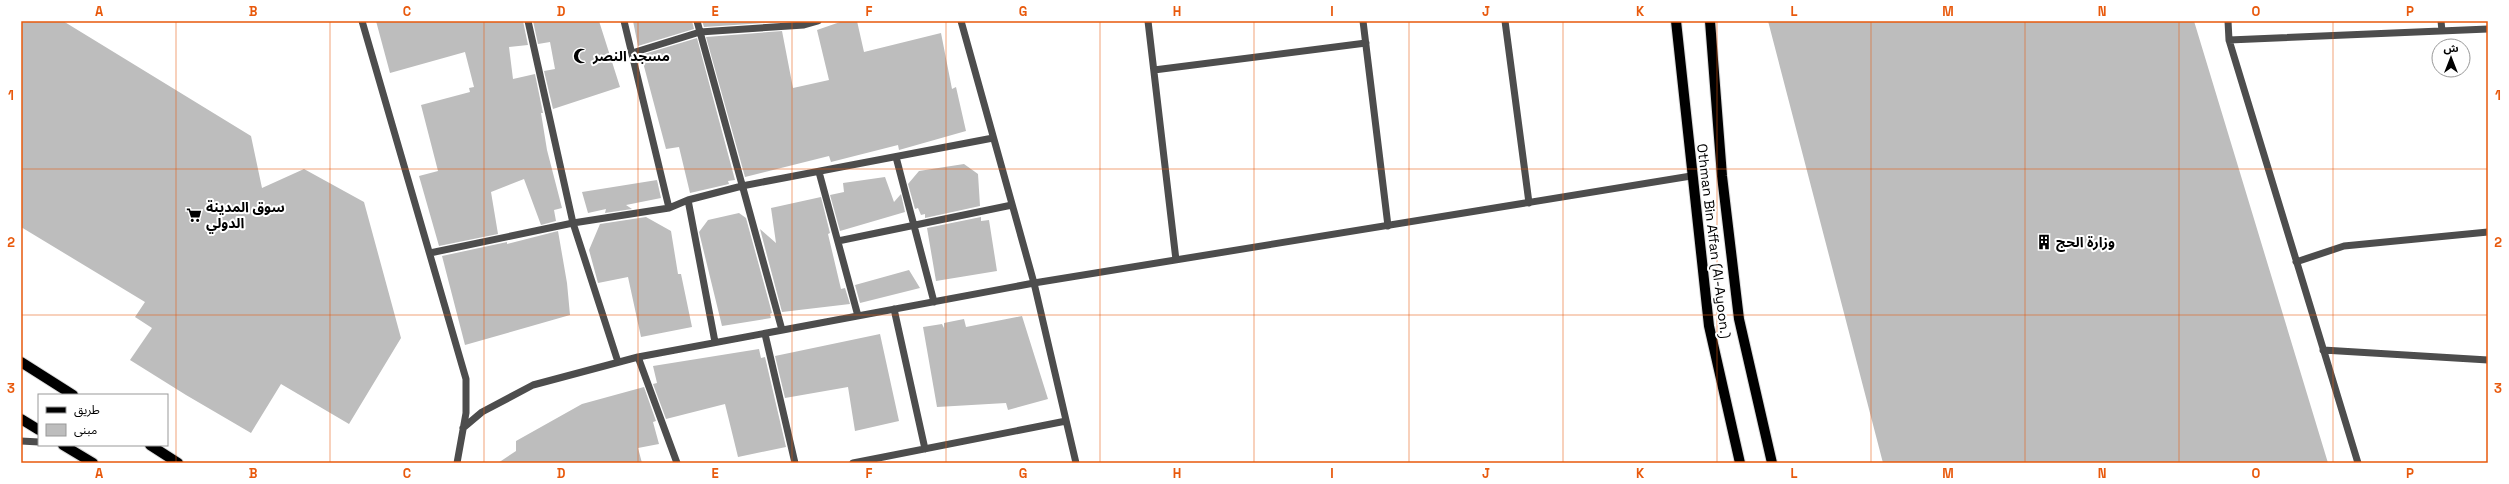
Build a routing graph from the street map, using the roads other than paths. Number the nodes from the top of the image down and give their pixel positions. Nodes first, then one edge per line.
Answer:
1 (362, 21) edge
2 (528, 21) edge
3 (624, 21) edge
4 (698, 21) edge
5 (818, 21) edge
6 (961, 21) edge
7 (1148, 21) edge
8 (1363, 21) edge
9 (1505, 21) edge
10 (1676, 21) edge
11 (1710, 21) edge
12 (2228, 21) edge
13 (2442, 21) edge
14 (783, 24) edge
15 (2488, 29) edge
16 (2442, 31) junction
17 (700, 32) junction
18 (2229, 40) junction
19 (1366, 43) junction
20 (632, 53) junction
21 (1154, 70) junction
22 (993, 138) junction
23 (896, 157) junction
24 (819, 172) junction
25 (1691, 176) junction
26 (742, 186) junction
27 (688, 200) junction
28 (1529, 203) junction
29 (1012, 205) junction
30 (669, 208) junction
31 (573, 223) junction
32 (914, 226) junction
33 (1388, 226) junction
34 (2488, 232) edge
35 (838, 242) junction
36 (430, 253) junction
37 (1176, 260) junction
38 (2296, 262) junction
39 (1034, 283) junction
40 (934, 302) junction
41 (894, 309) junction
42 (858, 316) junction
43 (782, 330) junction
44 (765, 334) junction
45 (716, 342) junction
46 (2323, 350) junction
47 (638, 357) junction
48 (2488, 360) edge
49 (21, 362) edge
50 (618, 362) junction
51 (71, 394) edge
52 (21, 418) edge
53 (1066, 422) junction
54 (463, 428) junction
55 (38, 429) edge
56 (21, 441) edge
57 (38, 442) edge
58 (65, 446) edge
59 (152, 446) edge
60 (925, 449) junction
61 (93, 463) edge
62 (178, 463) edge
63 (457, 463) edge
64 (677, 463) edge
65 (795, 463) edge
66 (853, 463) edge
67 (1076, 463) edge
68 (1740, 463) edge
69 (1772, 463) edge
70 (2358, 463) edge

1 - 36 street
2 - 31 street
3 - 20 street
4 - 17 street
5 - 14 street
6 - 22 street
7 - 21 street
8 - 19 street
9 - 28 street
10 - 25 main road, Othman Bin Affan (Al-Ayoon.)
11 - 69 main road, Othman Bin Affan (Al-Ayoon.)
12 - 18 street
13 - 16 street
14 - 17 street
15 - 16 street
16 - 18 street
17 - 20 street
17 - 26 street
18 - 38 street
19 - 21 street
19 - 33 street
20 - 30 street
21 - 37 street
22 - 23 street
22 - 29 street
23 - 24 street
23 - 32 street
24 - 26 street
24 - 35 street
25 - 28 street
25 - 68 main road, Othman Bin Affan (Al-Ayoon.)
26 - 27 street
26 - 43 street
27 - 30 street
27 - 45 street
28 - 33 street
29 - 32 street
29 - 39 street
30 - 31 street
31 - 36 street
31 - 50 street
32 - 35 street
32 - 40 street
33 - 37 street
34 - 38 street
35 - 42 street
36 - 54 street
37 - 39 street
38 - 46 street
39 - 40 street
39 - 53 street
40 - 41 street
41 - 42 street
41 - 60 street
42 - 43 street
43 - 44 street
44 - 45 street
44 - 65 street
45 - 47 street
46 - 48 street
46 - 70 street
47 - 50 street
47 - 64 street
49 - 51 main road
50 - 54 street
52 - 55 main road
53 - 60 street
53 - 67 street
54 - 63 street
56 - 57 street
58 - 61 main road
59 - 62 main road
60 - 66 street

